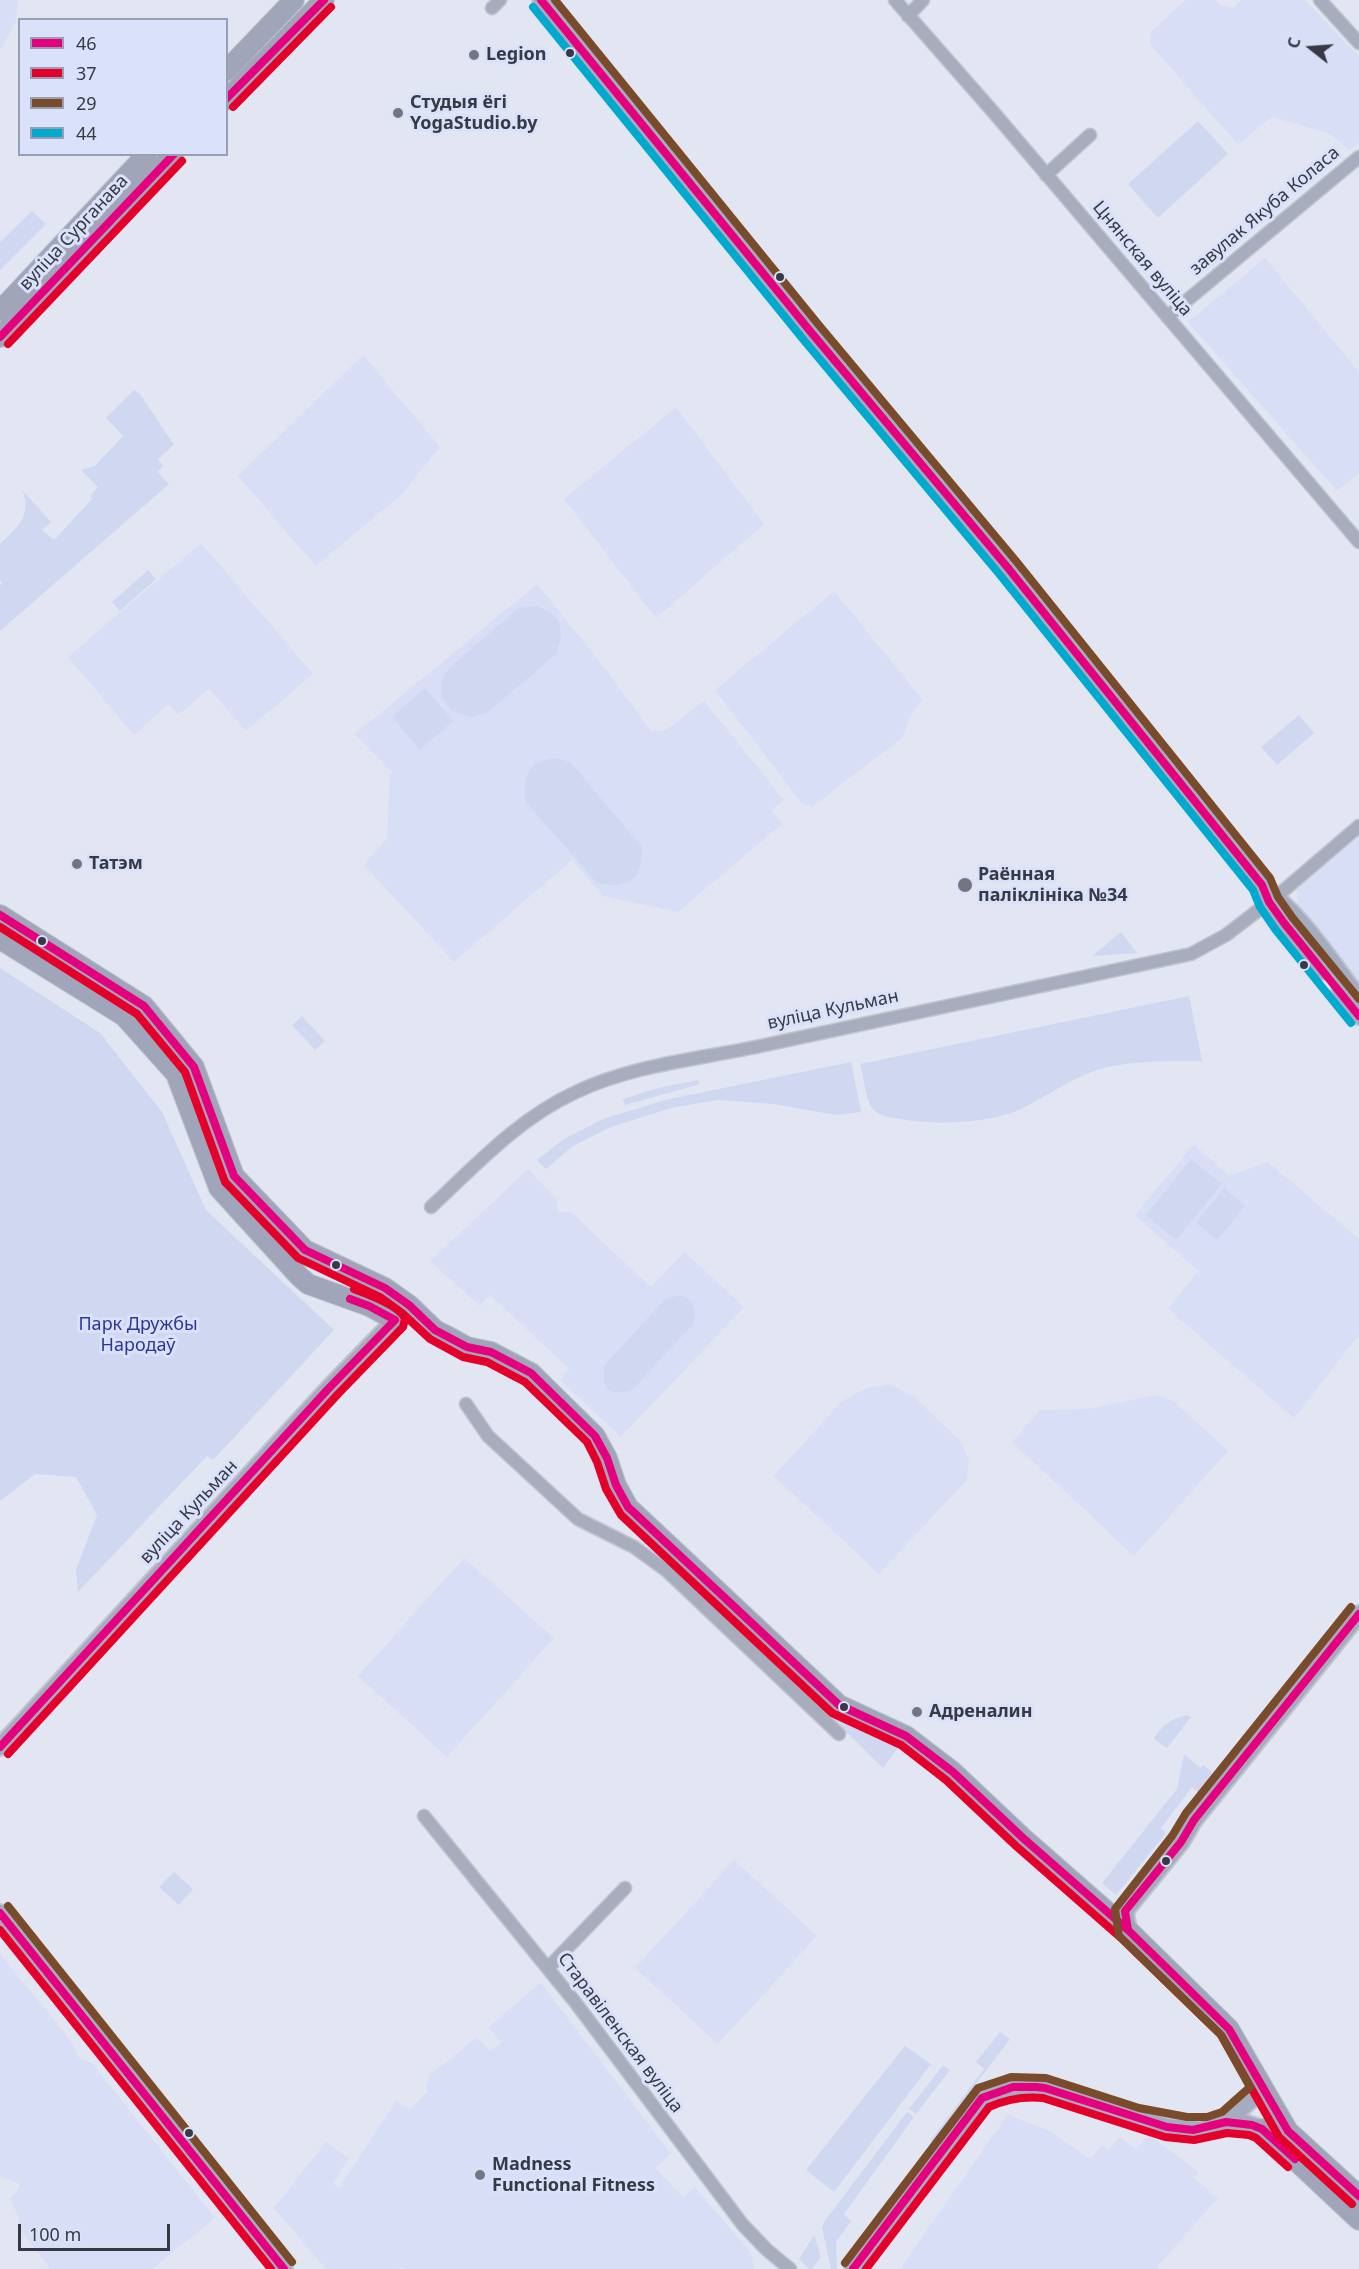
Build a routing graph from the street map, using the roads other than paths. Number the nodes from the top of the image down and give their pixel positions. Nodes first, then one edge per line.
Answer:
1 (294, 0) edge
2 (324, 0) edge
3 (541, 0) edge
4 (895, 0) edge
5 (923, 0) edge
6 (1320, 0) edge
7 (908, 16) junction
8 (1359, 43) edge
9 (228, 69) edge
10 (228, 98) edge
11 (1090, 135) dead end
12 (145, 156) edge
13 (172, 156) edge
14 (1359, 157) edge
15 (1046, 175) junction
16 (0, 311) edge
17 (1167, 317) junction
18 (0, 337) edge
19 (1359, 542) edge
20 (1359, 826) edge
21 (1270, 895) junction
22 (0, 915) edge
23 (0, 939) edge
24 (1359, 998) edge
25 (1359, 1016) edge
26 (431, 1207) dead end
27 (409, 1305) junction
28 (396, 1320) junction
29 (466, 1404) dead end
30 (1359, 1614) edge
31 (839, 1734) dead end
32 (0, 1747) edge
33 (424, 1816) dead end
34 (1194, 1820) junction
35 (626, 1888) dead end
36 (1105, 1910) junction
37 (0, 1914) edge
38 (1128, 1930) junction
39 (548, 1968) junction
40 (1263, 2089) junction
41 (1226, 2122) junction
42 (1262, 2129) joint
43 (1359, 2196) edge
44 (1359, 2220) edge
45 (284, 2269) edge
46 (790, 2269) edge
47 (854, 2269) edge

1 - 9 main road
2 - 10 main road
3 - 21 main road
4 - 7 street, Цнянская вуліца
5 - 7 street
6 - 8 street
7 - 15 street, Цнянская вуліца
11 - 15 street
12 - 16 main road, вуліца Сурганава
13 - 18 main road, вуліца Сурганава
14 - 17 street, завулак Якуба Коласа
15 - 17 street, Цнянская вуліца
17 - 19 street, Цнянская вуліца
20 - 21 street, вуліца Кульман
21 - 24 main road
21 - 25 main road
21 - 26 street, вуліца Кульман
22 - 27 main road
23 - 28 main road
27 - 28 main road, вуліца Кульман
27 - 36 main road
28 - 32 main road, вуліца Кульман
29 - 31 street
30 - 34 main road
33 - 39 street, Старавіленская вуліца
34 - 36 main road
34 - 38 main road
35 - 39 street
36 - 38 main road
37 - 45 main road
38 - 40 main road
39 - 46 street, Старавіленская вуліца
40 - 41 main road
40 - 43 main road
41 - 42 main road
41 - 47 main road
42 - 44 main road

